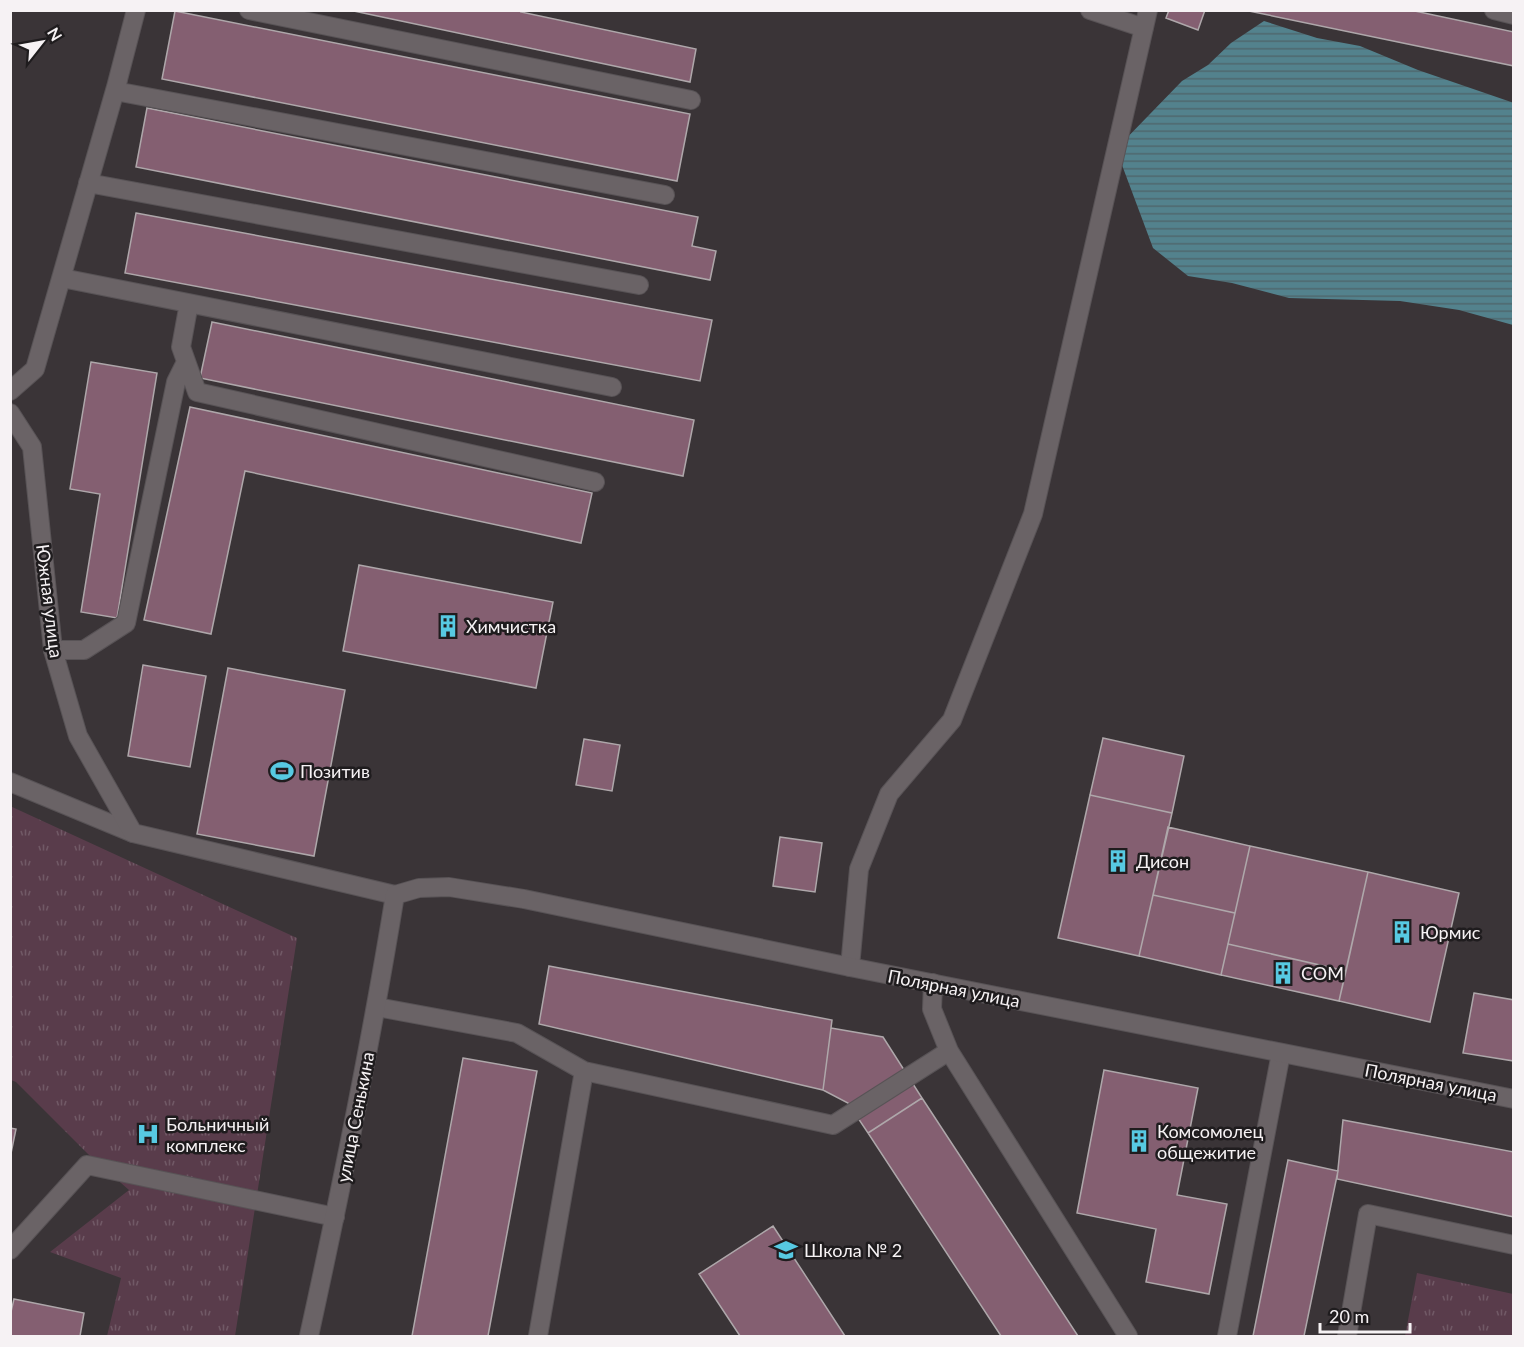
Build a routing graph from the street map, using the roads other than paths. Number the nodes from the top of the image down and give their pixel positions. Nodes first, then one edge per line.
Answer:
1 (136, 10) edge
2 (249, 10) edge
3 (1090, 10) edge
4 (1494, 10) edge
5 (1514, 15) edge
6 (1146, 19) edge
7 (115, 91) junction
8 (691, 100) dead end
9 (88, 183) junction
10 (665, 195) dead end
11 (62, 278) junction
12 (639, 285) dead end
13 (189, 303) junction
14 (186, 362) junction
15 (612, 387) dead end
16 (10, 392) edge
17 (10, 413) edge
18 (595, 482) dead end
19 (53, 650) junction
20 (10, 782) edge
21 (133, 832) junction
22 (395, 896) junction
23 (850, 967) junction
24 (933, 983) junction
25 (377, 1007) junction
26 (949, 1051) junction
27 (1281, 1053) junction
28 (584, 1071) junction
29 (1514, 1099) edge
30 (335, 1217) junction
31 (1514, 1245) edge
32 (10, 1250) edge
33 (309, 1336) edge
34 (538, 1336) edge
35 (1128, 1336) edge
36 (1227, 1336) edge
37 (1347, 1336) edge

1 - 7 street
2 - 8 street
3 - 6 street
4 - 5 street
6 - 23 street
7 - 9 street
7 - 10 street
9 - 11 street
9 - 12 street
11 - 13 street
11 - 16 street
13 - 14 street
13 - 15 street
14 - 18 street
14 - 19 street
17 - 19 street, Южная улица
19 - 21 street, Южная улица
20 - 21 street
21 - 22 street
22 - 23 street, Полярная улица
22 - 25 street, улица Сенькина
23 - 24 street, Полярная улица
24 - 26 street
24 - 27 street, Полярная улица
25 - 28 street
25 - 30 street, улица Сенькина
26 - 28 street
26 - 35 street
27 - 29 street, Полярная улица
27 - 36 street
28 - 34 street
30 - 32 street
30 - 33 street, улица Сенькина
31 - 37 street

